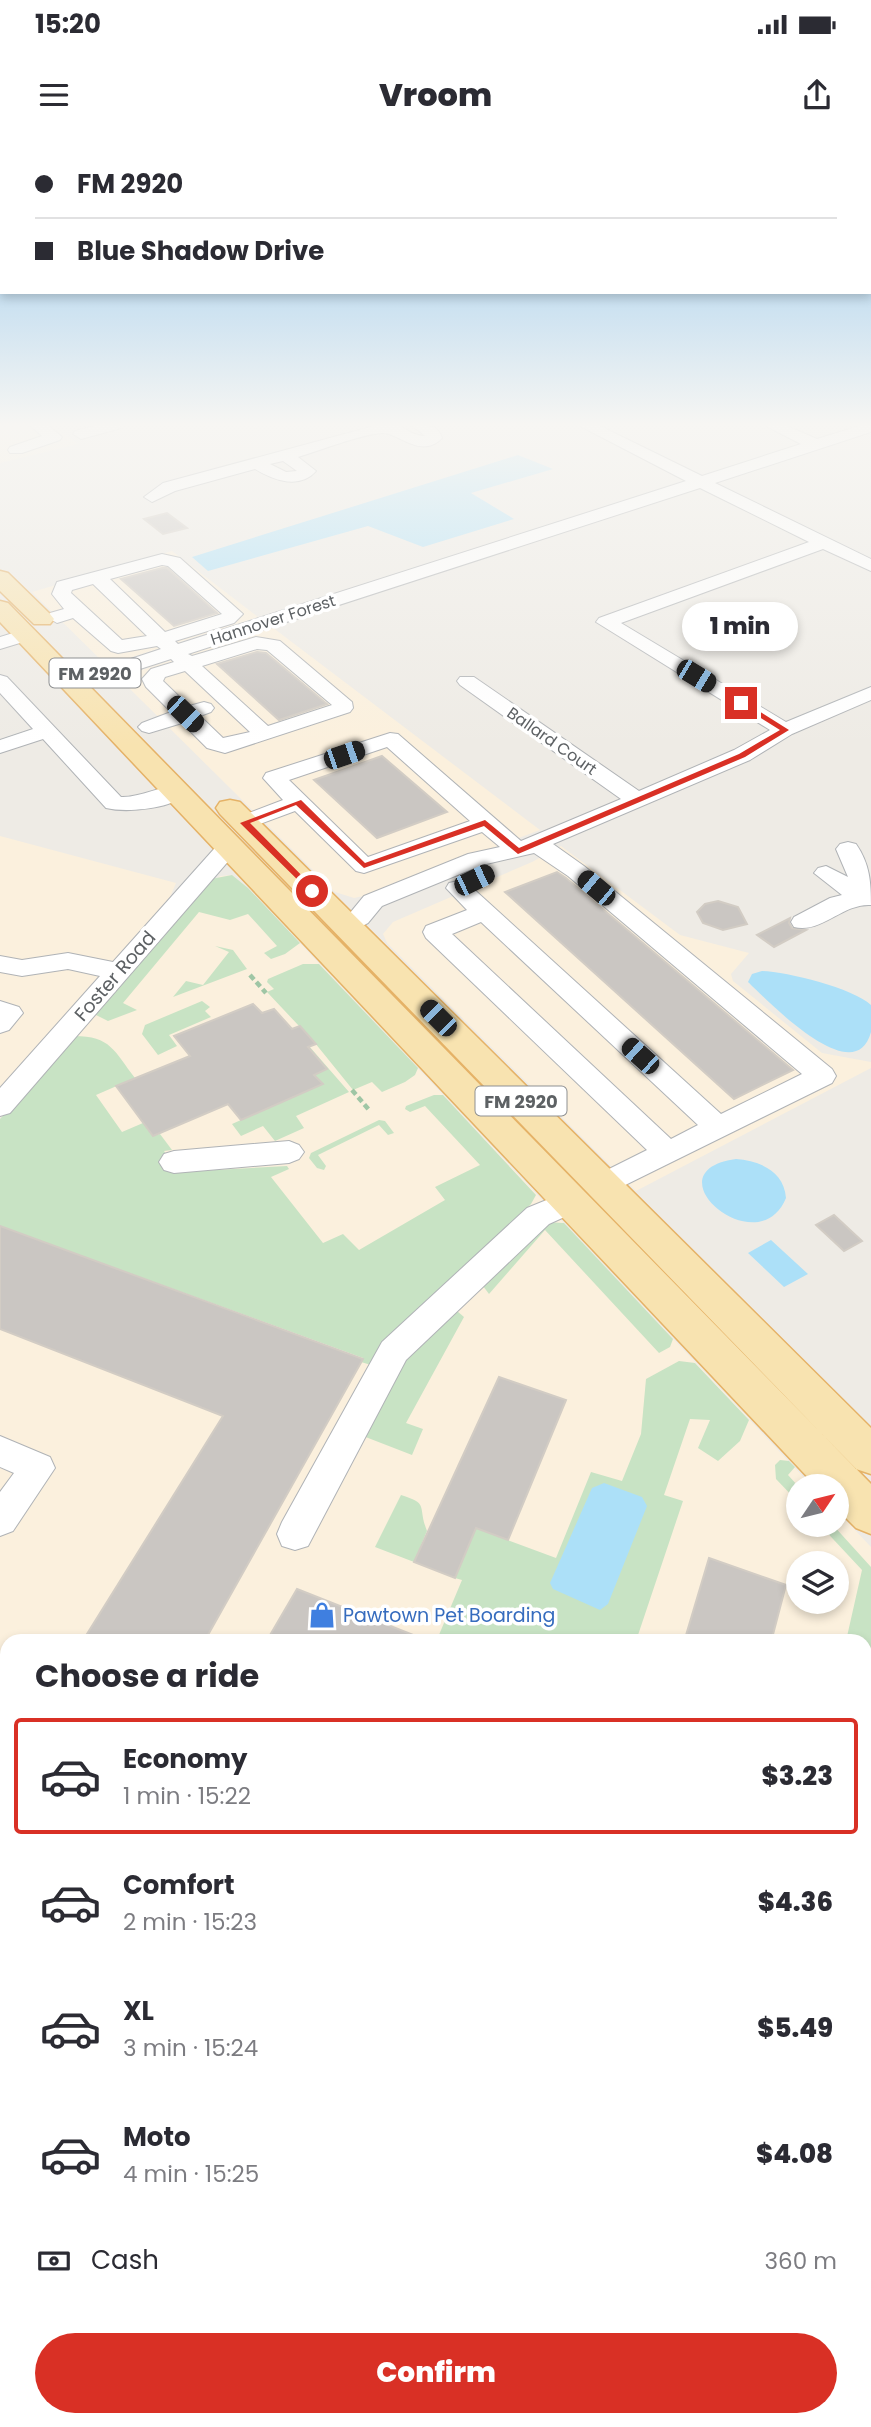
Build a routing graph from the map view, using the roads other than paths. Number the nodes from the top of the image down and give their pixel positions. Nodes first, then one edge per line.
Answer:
1 (543, 533) edge
2 (803, 533) edge
3 (824, 543) junction
4 (871, 566) edge
5 (97, 577) junction
6 (0, 578) edge
7 (0, 608) edge
8 (76, 611) junction
9 (35, 628) junction
10 (0, 643) edge
11 (175, 651) junction
12 (0, 681) edge
13 (467, 681) dead end
14 (871, 693) edge
15 (228, 700) junction
16 (122, 706) junction
17 (185, 714) junction
18 (785, 730) junction
19 (47, 731) junction
20 (266, 735) junction
21 (0, 747) edge
22 (183, 780) junction
23 (637, 800) junction
24 (298, 802) junction
25 (485, 823) junction
26 (237, 834) junction
27 (527, 847) junction
28 (848, 849) dead end
29 (826, 873) dead end
30 (458, 888) junction
31 (869, 897) edge
32 (484, 912) junction
33 (352, 922) junction
34 (803, 922) dead end
35 (2, 967) edge
36 (118, 971) junction
37 (0, 1010) edge
38 (0, 1024) edge
39 (0, 1106) edge
40 (719, 1128) junction
41 (289, 1152) dead end
42 (668, 1153) junction
43 (174, 1162) dead end
44 (603, 1185) junction
45 (571, 1201) junction
46 (847, 1450) edge
47 (0, 1451) edge
48 (871, 1514) edge
49 (0, 1520) edge
50 (295, 1534) dead end

1 - 11 street, Hannover Forest
2 - 3 street
3 - 4 street
3 - 18 street
5 - 8 street
5 - 11 street
5 - 11 street
6 - 9 main road, FM 2920 / FM 2920
7 - 9 main road, FM 2920 / FM 2920
8 - 9 street
8 - 11 street
9 - 10 street
9 - 16 main road, FM 2920 / FM 2920
11 - 15 street
11 - 16 street, Hannover Forest
11 - 17 street
11 - 20 street
12 - 19 street
13 - 23 street, Ballard Court
14 - 18 street
15 - 17 street
15 - 20 street
16 - 17 street
16 - 22 main road, FM 2920 / FM 2920
17 - 20 street
18 - 23 street
19 - 21 street
19 - 22 street
22 - 26 main road, FM 2920 / FM 2920
23 - 27 street
24 - 25 street
24 - 25 street
24 - 26 street
25 - 27 street
26 - 33 main road, FM 2920 / FM 2920
26 - 36 street, Foster Road
26 - 45 main road, FM 2920 / FM 2920
27 - 30 street
27 - 33 street
27 - 40 street
28 - 31 street
29 - 31 street
30 - 32 street
30 - 33 street
31 - 34 street
32 - 40 street
32 - 42 street
33 - 44 main road, FM 2920 / FM 2920
35 - 36 street
36 - 39 street, Foster Road
37 - 38 street
40 - 42 street
41 - 43 street
42 - 44 street
44 - 46 main road, FM 2920 / FM 2920
45 - 46 main road, FM 2920 / FM 2920
45 - 50 street
46 - 48 main road, FM 2920 / FM 2920
47 - 49 street

